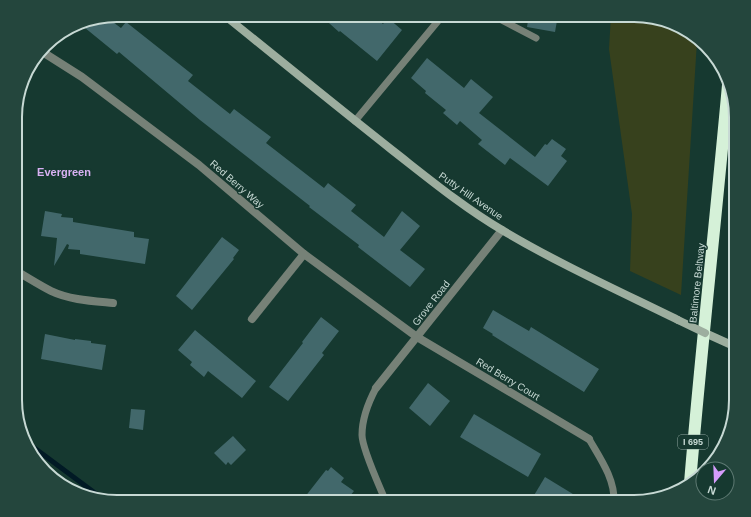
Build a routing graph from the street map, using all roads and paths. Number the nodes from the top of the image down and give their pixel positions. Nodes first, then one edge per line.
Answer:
1 (233, 22) edge
2 (436, 22) edge
3 (505, 22) edge
4 (536, 38) dead end
5 (46, 53) edge
6 (727, 97) edge
7 (355, 121) junction
8 (502, 230) junction
9 (304, 254) junction
10 (22, 274) edge
11 (113, 303) dead end
12 (252, 319) dead end
13 (417, 337) junction
14 (729, 344) edge
15 (376, 388) joint
16 (589, 439) joint
17 (691, 476) edge
18 (383, 495) edge
19 (614, 495) edge

1 - 7 main road, Putty Hill Avenue
2 - 7 lane
3 - 4 lane
5 - 9 street, Red Berry Way
6 - 17 highway, Baltimore Beltway / I 695
7 - 8 main road, Putty Hill Avenue
8 - 13 street, Grove Road
8 - 14 main road, Putty Hill Avenue, bridge
9 - 12 street
9 - 13 street, Red Berry Way
10 - 11 street
13 - 15 street, Grove Road
13 - 16 street, Red Berry Court
15 - 18 lane
16 - 19 lane

